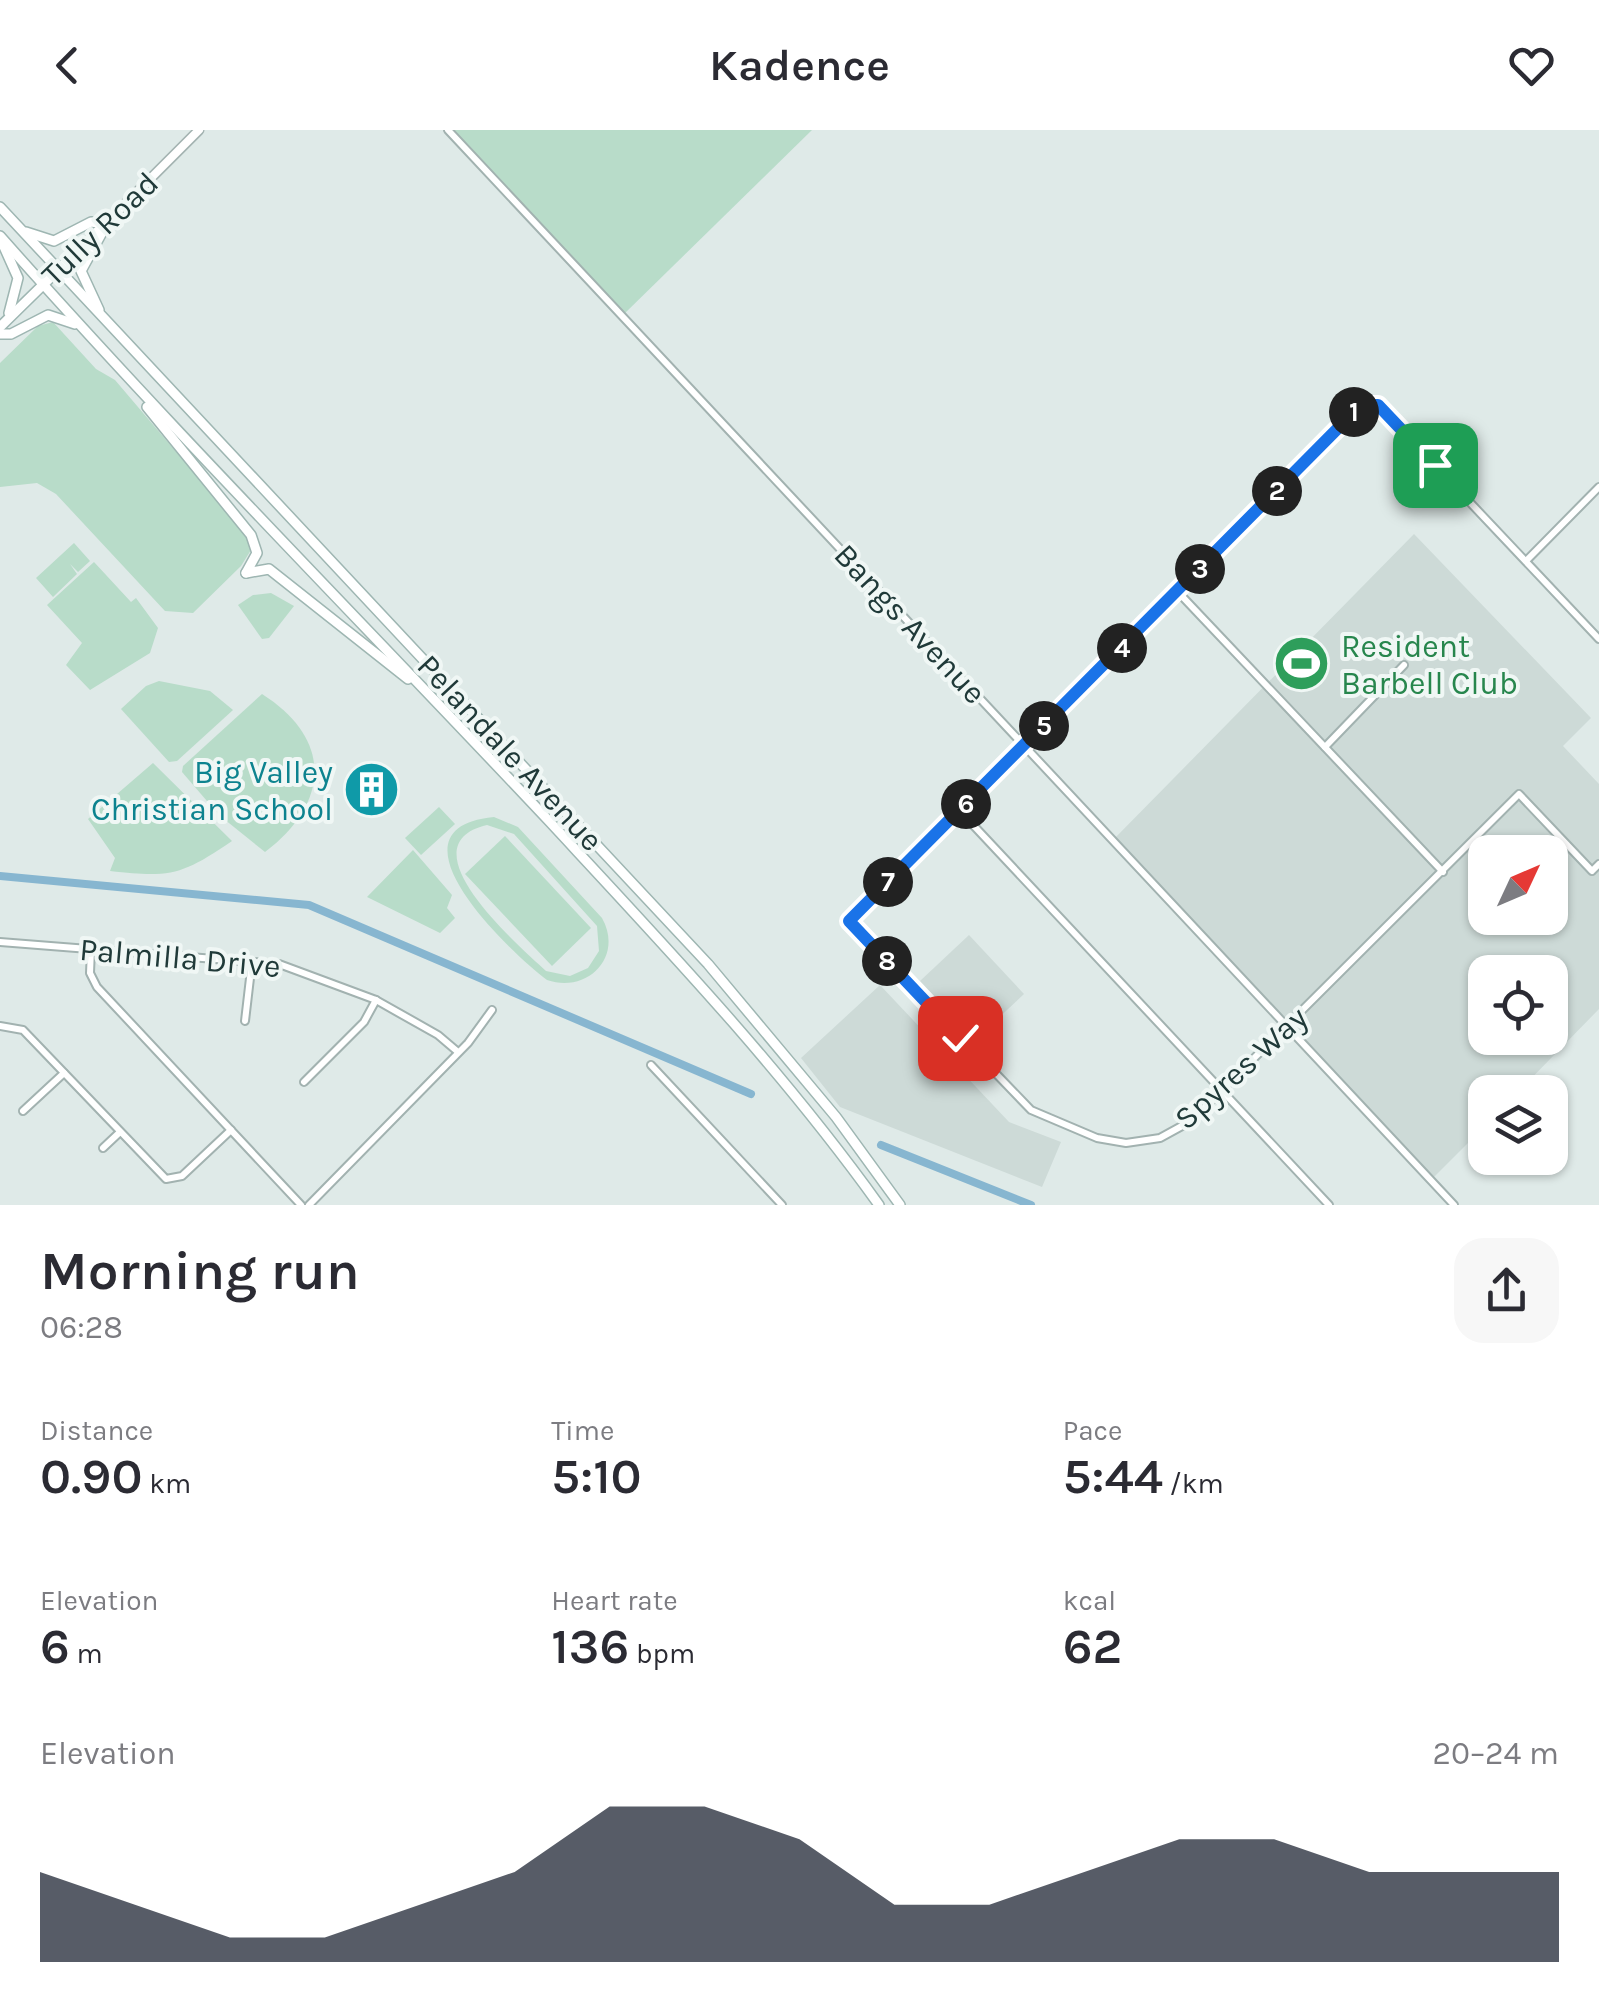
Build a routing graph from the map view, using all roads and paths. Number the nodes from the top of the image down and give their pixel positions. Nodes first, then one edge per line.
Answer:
1 (200, 130) edge
2 (448, 130) edge
3 (0, 207) edge
4 (106, 224) junction
5 (19, 228) junction
6 (0, 237) edge
7 (58, 270) junction
8 (42, 284) junction
9 (101, 317) junction
10 (0, 326) edge
11 (80, 327) junction
12 (0, 334) edge
13 (133, 385) junction
14 (1599, 487) edge
15 (1526, 562) junction
16 (1178, 592) junction
17 (1599, 639) edge
18 (1404, 665) dead end
19 (422, 688) junction
20 (1024, 746) junction
21 (1325, 747) junction
22 (960, 810) junction
23 (1599, 864) edge
24 (1443, 872) junction
25 (0, 942) edge
26 (91, 950) junction
27 (252, 961) junction
28 (376, 1000) junction
29 (492, 1010) dead end
30 (245, 1021) dead end
31 (0, 1026) edge
32 (1288, 1028) junction
33 (458, 1052) junction
34 (651, 1064) dead end
35 (64, 1073) junction
36 (304, 1082) dead end
37 (1223, 1092) junction
38 (23, 1110) dead end
39 (231, 1130) junction
40 (120, 1132) junction
41 (103, 1148) dead end
42 (301, 1205) edge
43 (309, 1205) edge
44 (782, 1205) edge
45 (879, 1205) edge
46 (900, 1205) edge
47 (1329, 1205) edge
48 (1454, 1205) edge

1 - 4 street, Tully Road
2 - 20 street, Bangs Avenue
3 - 5 main road, Pelandale Avenue
4 - 5 main road
4 - 7 main road, Tully Road
4 - 9 main road, Pelandale Avenue
5 - 7 main road, Pelandale Avenue
6 - 8 main road, Pelandale Avenue
6 - 10 main road, Pelandale Avenue
7 - 8 main road, Tully Road
7 - 9 main road, Pelandale Avenue
8 - 10 main road, Tully Road
8 - 11 main road, Pelandale Avenue
9 - 46 main road, Pelandale Avenue
11 - 12 main road
11 - 13 main road, Pelandale Avenue
13 - 19 main road, Pelandale Avenue
13 - 19 main road
14 - 15 street
15 - 16 street
15 - 17 street
16 - 20 street
16 - 21 street
18 - 21 street
19 - 45 main road, Pelandale Avenue
20 - 22 street
20 - 32 street, Bangs Avenue
21 - 24 street
22 - 37 street
22 - 37 street, Spyres Way
23 - 24 street, Spyres Way
24 - 32 street, Spyres Way
25 - 26 street, Palmilla Drive
26 - 27 street, Palmilla Drive
26 - 39 street
27 - 28 street, Palmilla Drive
27 - 30 street
28 - 33 street, Palmilla Drive
28 - 36 street
29 - 33 street
31 - 35 street
32 - 37 street, Spyres Way
32 - 48 street, Bangs Avenue
33 - 43 street
34 - 44 street
35 - 38 street
35 - 40 street
37 - 47 street
39 - 40 street
39 - 42 street
40 - 41 street

